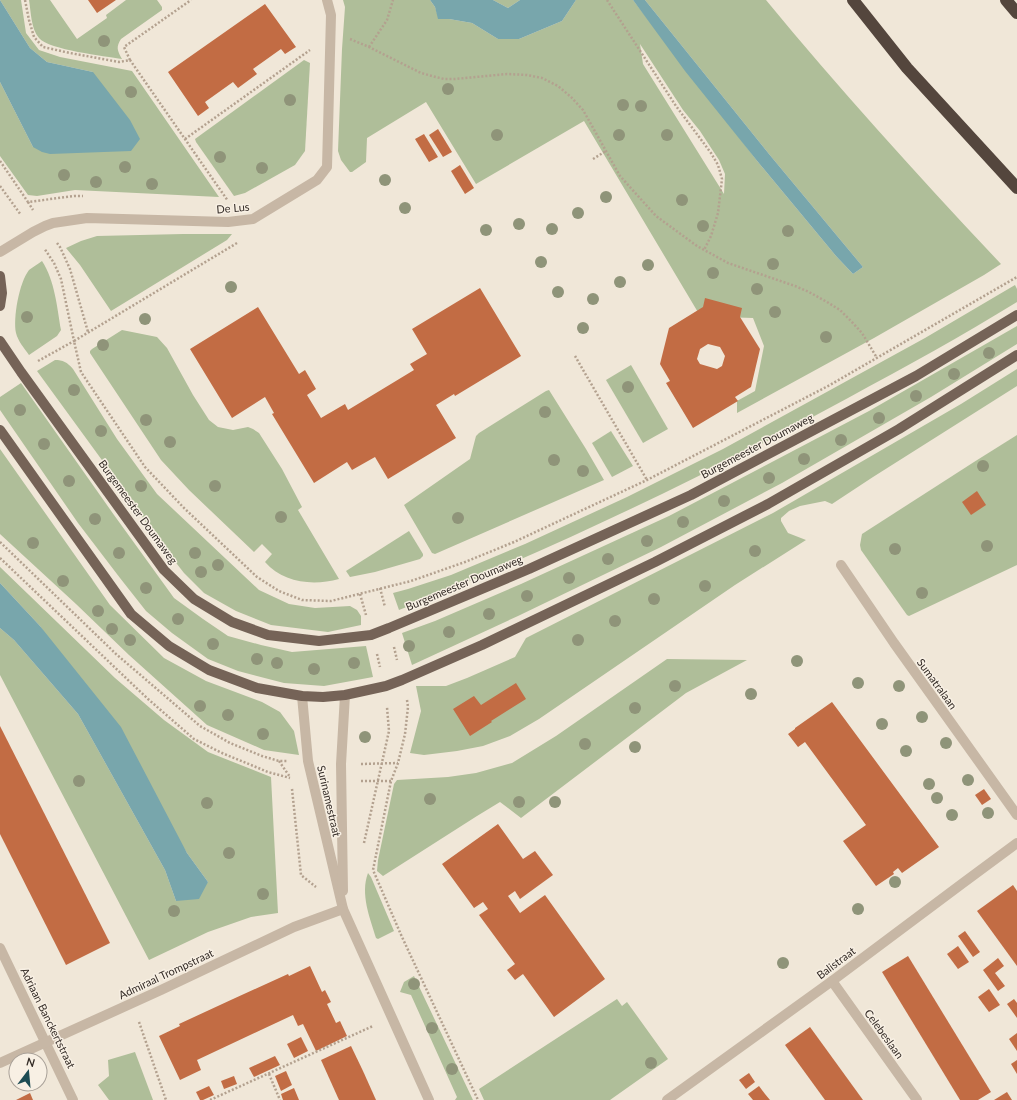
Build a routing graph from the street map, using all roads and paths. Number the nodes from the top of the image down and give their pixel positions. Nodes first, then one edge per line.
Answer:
1 (25, 0) edge
2 (191, 0) edge
3 (327, 0) edge
4 (393, 0) edge
5 (607, 0) edge
6 (853, 0) edge
7 (1006, 0) edge
8 (1017, 13) edge
9 (330, 35) junction
10 (369, 47) junction
11 (130, 60) junction
12 (185, 139) junction
13 (606, 151) junction
14 (594, 159) dead end
15 (0, 161) edge
16 (0, 186) edge
17 (1017, 188) edge
18 (89, 196) dead end
19 (28, 202) junction
20 (221, 202) dead end
21 (253, 219) junction
22 (45, 226) junction
23 (33, 232) junction
24 (704, 250) junction
25 (0, 252) edge
26 (0, 276) edge
27 (1017, 277) edge
28 (0, 306) edge
29 (1017, 315) edge
30 (88, 332) junction
31 (0, 341) edge
32 (74, 341) junction
33 (1017, 355) edge
34 (575, 356) dead end
35 (877, 358) junction
36 (21, 372) junction
37 (0, 430) edge
38 (647, 480) junction
39 (0, 542) edge
40 (0, 558) edge
41 (841, 564) dead end
42 (380, 588) junction
43 (389, 628) junction
44 (402, 680) junction
45 (345, 695) junction
46 (302, 696) junction
47 (279, 761) junction
48 (308, 761) junction
49 (381, 763) junction
50 (398, 763) junction
51 (341, 764) junction
52 (291, 778) junction
53 (312, 780) junction
54 (341, 781) junction
55 (378, 781) junction
56 (391, 781) junction
57 (1017, 815) edge
58 (1017, 843) edge
59 (363, 849) dead end
60 (343, 909) junction
61 (0, 948) edge
62 (832, 981) junction
63 (132, 1003) junction
64 (391, 1018) junction
65 (47, 1043) junction
66 (0, 1063) edge
67 (269, 1074) junction
68 (74, 1100) edge
69 (166, 1100) edge
70 (210, 1100) edge
71 (280, 1100) edge
72 (429, 1100) edge
73 (478, 1100) edge
74 (667, 1100) edge
75 (917, 1100) edge

1 - 11 path
2 - 11 path
3 - 9 street, De Lus
4 - 10 path
5 - 24 path
6 - 17 highway
7 - 8 highway
9 - 10 path
9 - 12 path
9 - 21 street, De Lus
10 - 13 path
11 - 12 path
12 - 20 path
13 - 14 path
13 - 24 path
15 - 19 path
16 - 23 path, Burgemeester Doumaweg
18 - 19 path
19 - 22 path
21 - 22 street, De Lus
21 - 30 path
22 - 23 street, De Lus
22 - 30 path
23 - 25 street, De Lus
23 - 32 path, Burgemeester Doumaweg
24 - 35 path
26 - 28 main road
27 - 35 path, Burgemeester Doumaweg
29 - 43 main road, Burgemeester Doumaweg
30 - 32 path
31 - 36 main road, Burgemeester Doumaweg
32 - 36 path
32 - 42 path, Burgemeester Doumaweg
33 - 44 main road
34 - 38 path
35 - 38 path, Burgemeester Doumaweg
36 - 43 main road, Burgemeester Doumaweg
37 - 46 main road
38 - 42 path, Burgemeester Doumaweg
39 - 47 path
40 - 52 path
41 - 57 street, Sumatralaan
42 - 43 path
43 - 44 path
44 - 45 main road
44 - 50 path
45 - 46 main road
45 - 51 street, Surinamestraat
46 - 48 street, Surinamestraat
47 - 48 path
47 - 52 path
48 - 53 street, Surinamestraat
49 - 50 path
49 - 51 path
49 - 55 path
50 - 56 path
51 - 54 street, Surinamestraat
52 - 53 path
52 - 60 path
53 - 60 street, Surinamestraat
54 - 55 path
54 - 60 street, Surinamestraat
55 - 56 path
55 - 59 path
56 - 73 path
58 - 62 street, Balistraat
60 - 63 street, Admiraal Trompstraat
60 - 64 street, Surinamestraat
61 - 65 street, Adriaan Banckertstraat
62 - 74 street, Balistraat
62 - 75 street, Celebeslaan
63 - 65 street, Admiraal Trompstraat
63 - 69 path
64 - 67 path
64 - 72 street, Surinamestraat
65 - 66 street, Admiraal Trompstraat
65 - 68 street, Adriaan Banckertstraat
67 - 70 path
67 - 71 path

